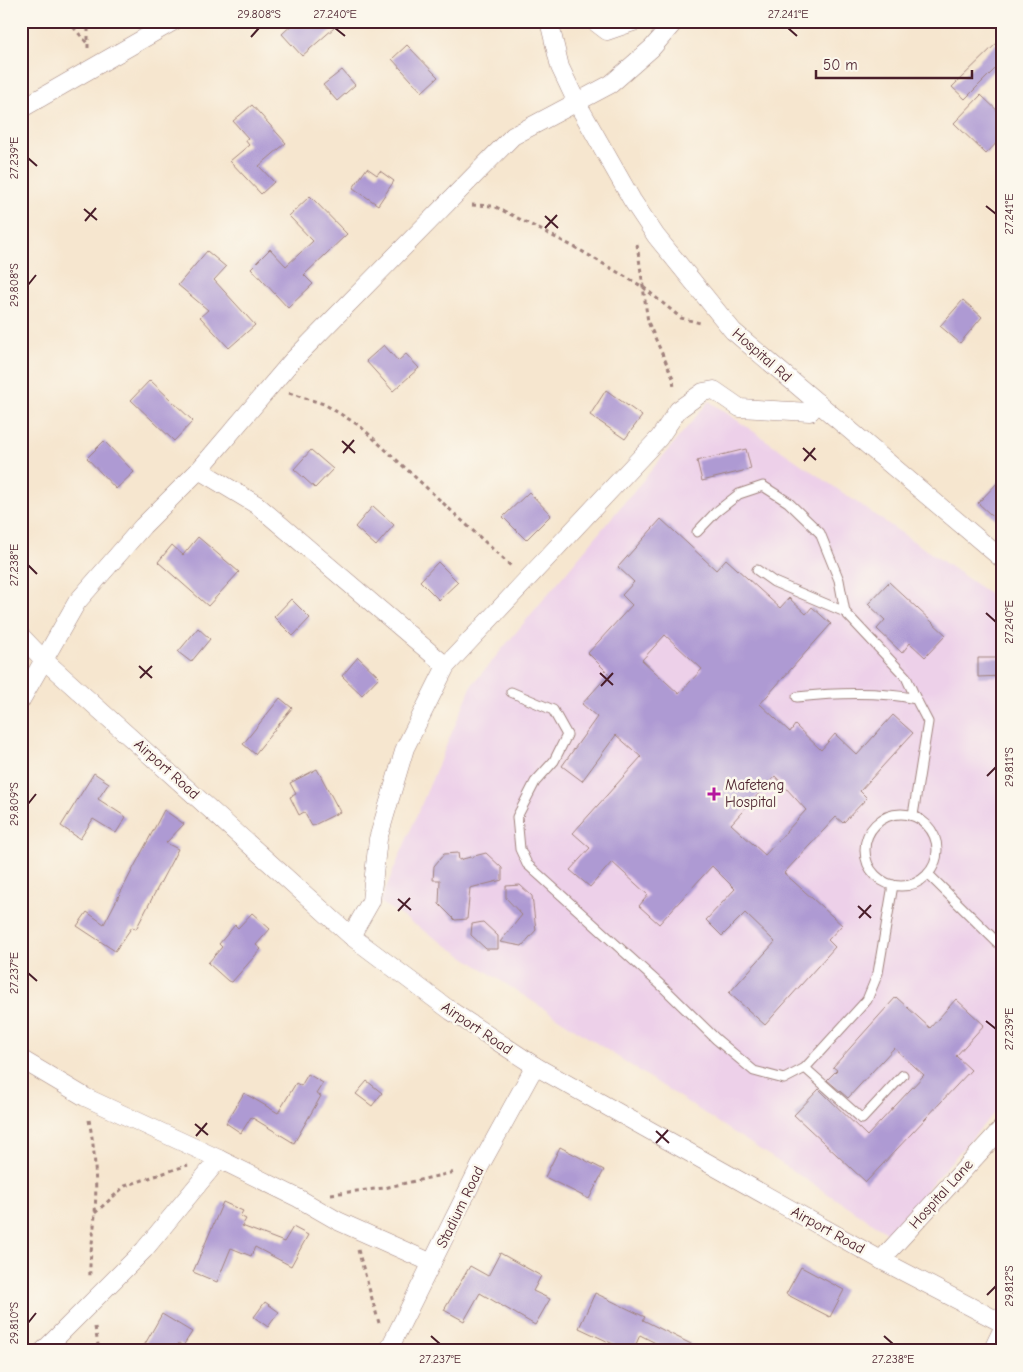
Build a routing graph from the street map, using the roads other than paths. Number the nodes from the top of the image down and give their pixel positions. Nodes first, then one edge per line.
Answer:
1 (174, 21) edge
2 (549, 21) edge
3 (594, 21) edge
4 (636, 21) edge
5 (675, 21) edge
6 (577, 103) junction
7 (21, 110) edge
8 (818, 403) junction
9 (199, 470) junction
10 (697, 532) dead end
11 (1002, 559) edge
12 (757, 570) dead end
13 (845, 612) junction
14 (21, 636) edge
15 (43, 659) junction
16 (446, 666) junction
17 (511, 692) dead end
18 (797, 697) dead end
19 (916, 699) junction
20 (21, 700) edge
21 (913, 815) junction
22 (928, 874) junction
23 (893, 885) junction
24 (351, 936) junction
25 (1002, 947) edge
26 (21, 1059) edge
27 (535, 1066) junction
28 (805, 1068) junction
29 (903, 1075) dead end
30 (1002, 1128) edge
31 (216, 1158) junction
32 (881, 1260) junction
33 (432, 1263) junction
34 (1002, 1323) edge
35 (1002, 1330) edge
36 (390, 1346) edge
37 (43, 1351) edge
38 (992, 1351) edge

1 - 7 street
2 - 6 street, Hospital Rd
3 - 4 street
5 - 6 street
6 - 8 street, Hospital Rd
6 - 9 street
8 - 11 street, Hospital Rd
8 - 16 street
9 - 15 street
9 - 16 street
10 - 13 lane
12 - 13 lane
13 - 19 lane
14 - 15 street, Airport Road
15 - 20 street
15 - 24 street, Airport Road
16 - 24 street
17 - 28 lane
18 - 19 lane
19 - 21 lane
21 - 22 lane
21 - 23 lane
22 - 23 lane
22 - 25 lane
23 - 28 lane
24 - 27 street, Airport Road
26 - 31 street
27 - 32 street, Airport Road
27 - 33 street, Stadium Road
28 - 29 lane
30 - 32 street, Hospital Lane
31 - 33 street
31 - 37 street
32 - 34 street, Airport Road
33 - 36 street, Stadium Road
35 - 38 street

